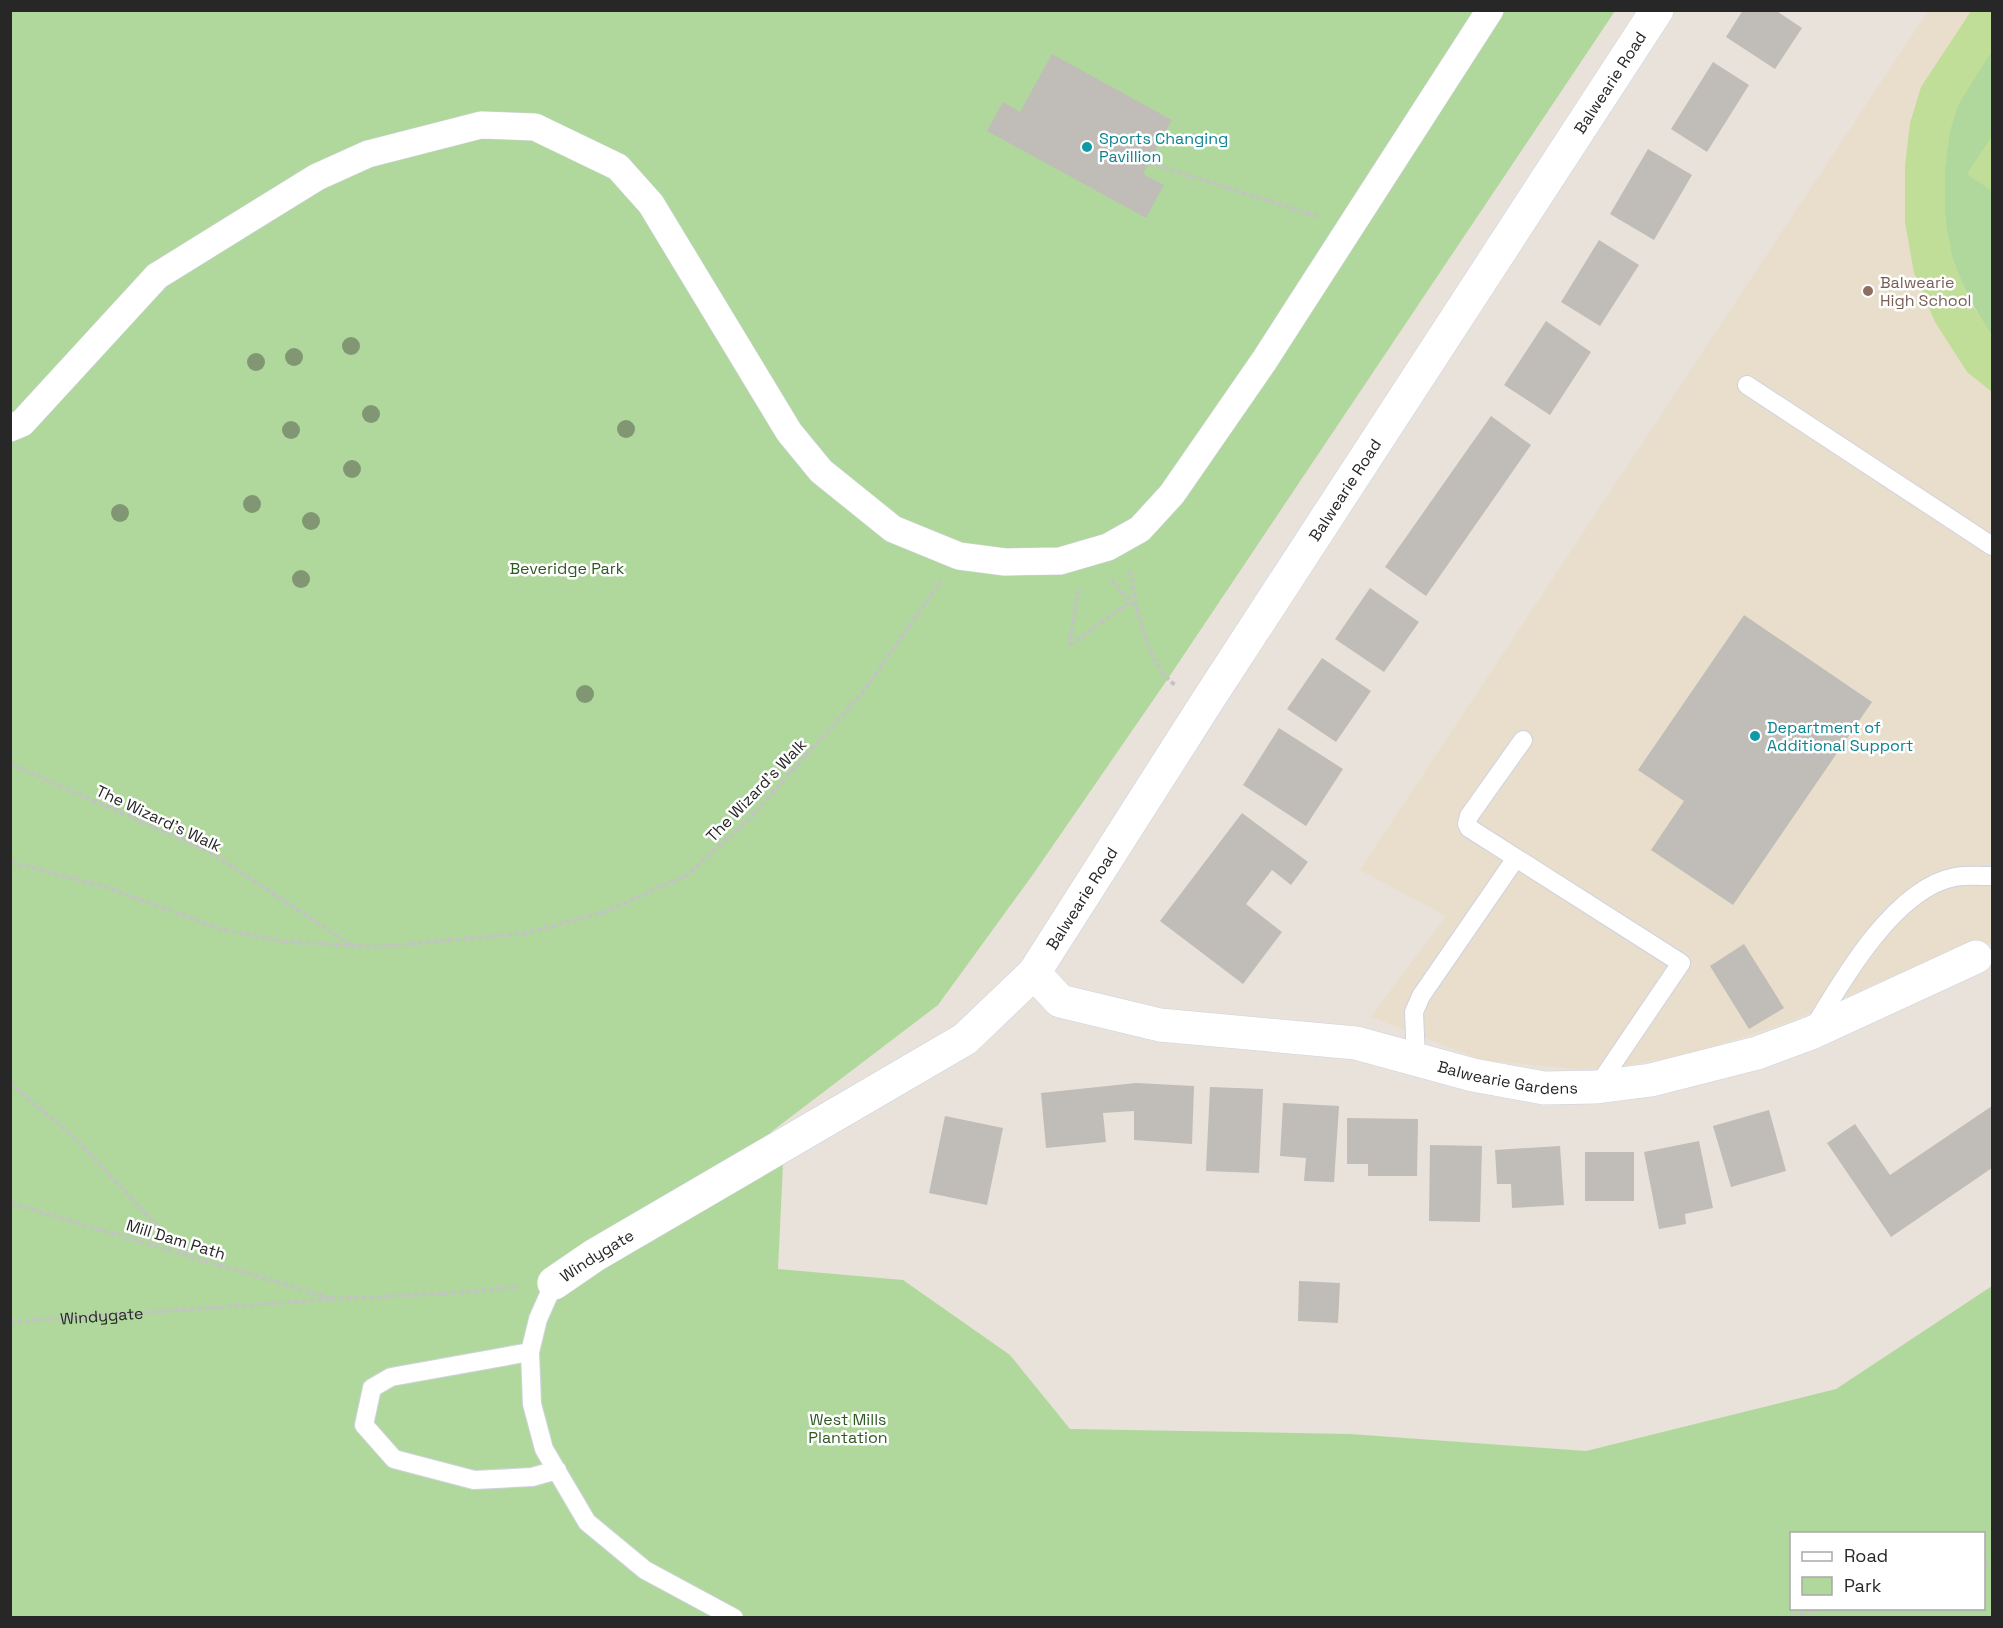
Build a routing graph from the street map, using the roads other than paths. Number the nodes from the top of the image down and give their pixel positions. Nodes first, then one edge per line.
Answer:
1 (1490, 10) edge
2 (1657, 10) edge
3 (1747, 385) dead end
4 (10, 428) edge
5 (1992, 546) edge
6 (1523, 740) dead end
7 (1516, 858) junction
8 (1992, 876) edge
9 (1976, 957) dead end
10 (1035, 973) junction
11 (1811, 1034) junction
12 (1416, 1059) junction
13 (1597, 1087) junction
14 (554, 1283) joint
15 (530, 1352) junction
16 (557, 1470) junction
17 (734, 1617) edge

1 - 4 street
2 - 10 street, Balwearie Road
3 - 5 lane
6 - 7 lane
7 - 12 lane
7 - 13 lane
8 - 11 lane
9 - 11 street, Balwearie Gardens
10 - 12 street, Balwearie Gardens
10 - 14 street, Windygate
11 - 13 street, Balwearie Gardens
12 - 13 street, Balwearie Gardens
14 - 15 lane
15 - 16 lane
15 - 16 lane
16 - 17 lane

